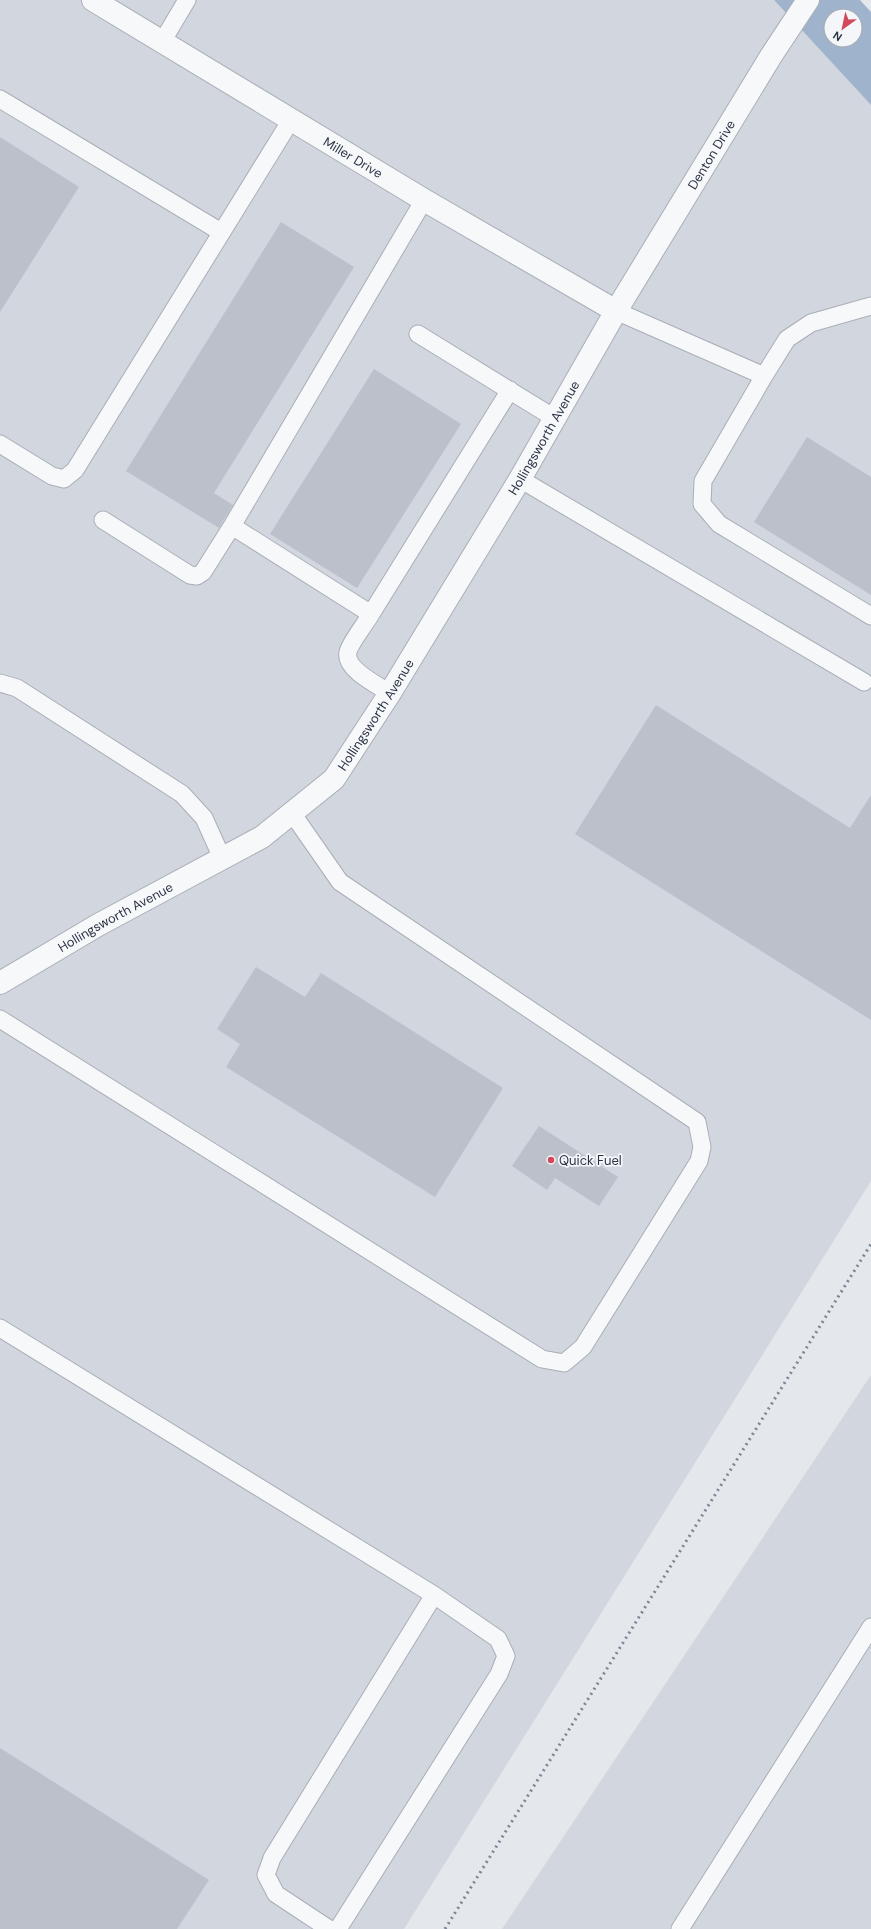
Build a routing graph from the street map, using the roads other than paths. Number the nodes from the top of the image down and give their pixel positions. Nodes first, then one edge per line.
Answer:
1 (93, 0) edge
2 (187, 0) edge
3 (808, 0) edge
4 (162, 42) junction
5 (0, 99) edge
6 (291, 120) junction
7 (424, 200) junction
8 (221, 232) junction
9 (871, 306) edge
10 (616, 311) junction
11 (418, 334) dead end
12 (764, 376) junction
13 (510, 390) junction
14 (556, 419) junction
15 (0, 444) edge
16 (520, 479) junction
17 (103, 520) dead end
18 (232, 526) junction
19 (371, 614) junction
20 (871, 616) edge
21 (864, 682) dead end
22 (0, 683) edge
23 (390, 693) junction
24 (292, 813) junction
25 (222, 858) junction
26 (0, 983) edge
27 (0, 1019) edge
28 (0, 1328) edge
29 (434, 1595) junction
30 (871, 1627) edge
31 (329, 1929) edge
32 (338, 1929) edge
33 (680, 1929) edge

1 - 4 street, Miller Drive
2 - 4 lane
3 - 10 street, Denton Drive
4 - 6 street, Miller Drive
5 - 8 lane
6 - 7 street, Miller Drive
6 - 8 lane
7 - 10 street, Miller Drive
7 - 18 lane
8 - 15 lane
9 - 12 lane
10 - 12 lane
10 - 14 street, Hollingsworth Avenue
11 - 13 lane
12 - 20 lane
13 - 14 lane
13 - 19 lane
14 - 16 street, Hollingsworth Avenue
16 - 21 lane
16 - 23 street, Hollingsworth Avenue
17 - 18 lane
18 - 19 lane
19 - 23 lane
22 - 25 lane
23 - 24 street, Hollingsworth Avenue
24 - 25 street, Hollingsworth Avenue
24 - 27 lane
25 - 26 street, Hollingsworth Avenue
28 - 29 lane
29 - 31 lane
29 - 32 lane
30 - 33 lane

